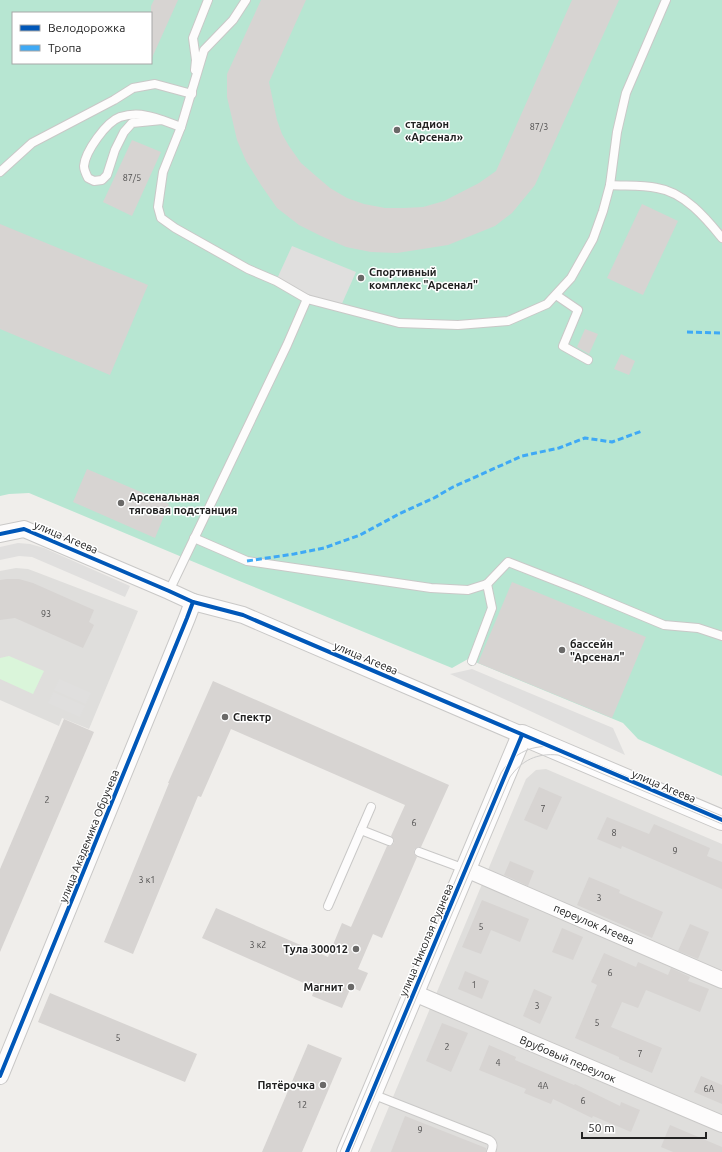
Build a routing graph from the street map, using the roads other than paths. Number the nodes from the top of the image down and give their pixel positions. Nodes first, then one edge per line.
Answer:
1 (208, 0) edge
2 (246, 0) edge
3 (666, 0) edge
4 (192, 94) junction
5 (162, 120) junction
6 (181, 127) junction
7 (0, 172) edge
8 (610, 185) junction
9 (722, 238) edge
10 (556, 295) junction
11 (307, 299) junction
12 (588, 360) dead end
13 (0, 534) edge
14 (194, 538) junction
15 (487, 584) junction
16 (169, 591) junction
17 (193, 602) junction
18 (722, 636) edge
19 (472, 661) dead end
20 (522, 735) junction
21 (371, 807) dead end
22 (722, 820) edge
23 (361, 830) junction
24 (389, 841) dead end
25 (419, 852) dead end
26 (466, 869) junction
27 (328, 906) dead end
28 (722, 980) edge
29 (414, 993) junction
30 (0, 1076) edge
31 (372, 1094) junction
32 (722, 1124) edge
33 (347, 1152) edge
34 (491, 1152) edge

1 - 4 lane
2 - 4 lane
3 - 8 lane
4 - 6 lane
4 - 7 lane
5 - 5 lane
5 - 6 lane
6 - 11 lane
8 - 9 lane
8 - 10 lane
10 - 11 lane
10 - 12 lane
11 - 14 lane
13 - 16 street, улица Агеева
14 - 15 lane
14 - 16 lane
15 - 18 lane
15 - 19 lane
16 - 17 street, улица Агеева
17 - 20 street, улица Агеева
17 - 30 street, улица Академика Обручева
20 - 22 street, улица Агеева
20 - 26 street, улица Николая Руднева
21 - 23 lane
23 - 24 lane
23 - 27 lane
25 - 26 lane
26 - 28 street, переулок Агеева
26 - 29 street, улица Николая Руднева
29 - 31 street, улица Николая Руднева
29 - 32 street, Врубовый переулок
31 - 33 street, улица Николая Руднева
31 - 34 lane

